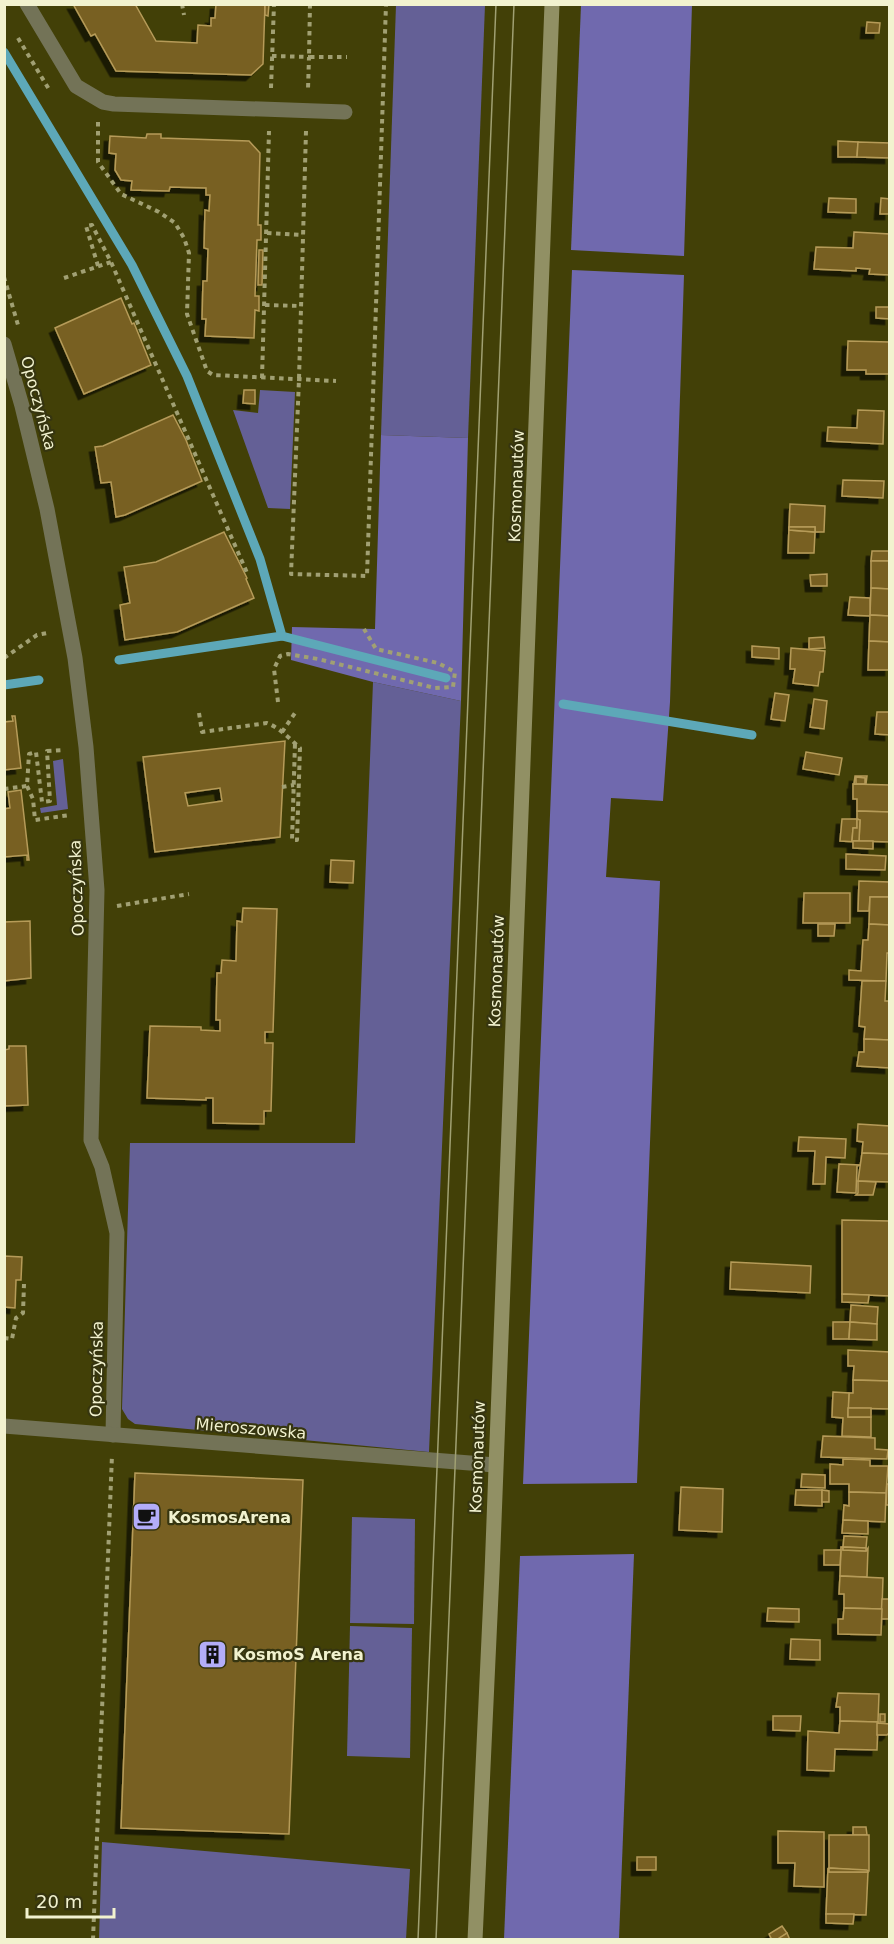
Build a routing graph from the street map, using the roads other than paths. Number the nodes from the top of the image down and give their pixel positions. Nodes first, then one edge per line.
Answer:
1 (27, 4) edge
2 (552, 4) edge
3 (345, 112) dead end
4 (4, 344) edge
5 (4, 1426) edge
6 (112, 1435) junction
7 (495, 1466) junction
8 (475, 1940) edge

1 - 3 street
2 - 7 main road, Kosmonautów
4 - 6 street, Opoczyńska
5 - 6 street, Mieroszowska
6 - 7 street, Mieroszowska
7 - 8 main road, Kosmonautów

